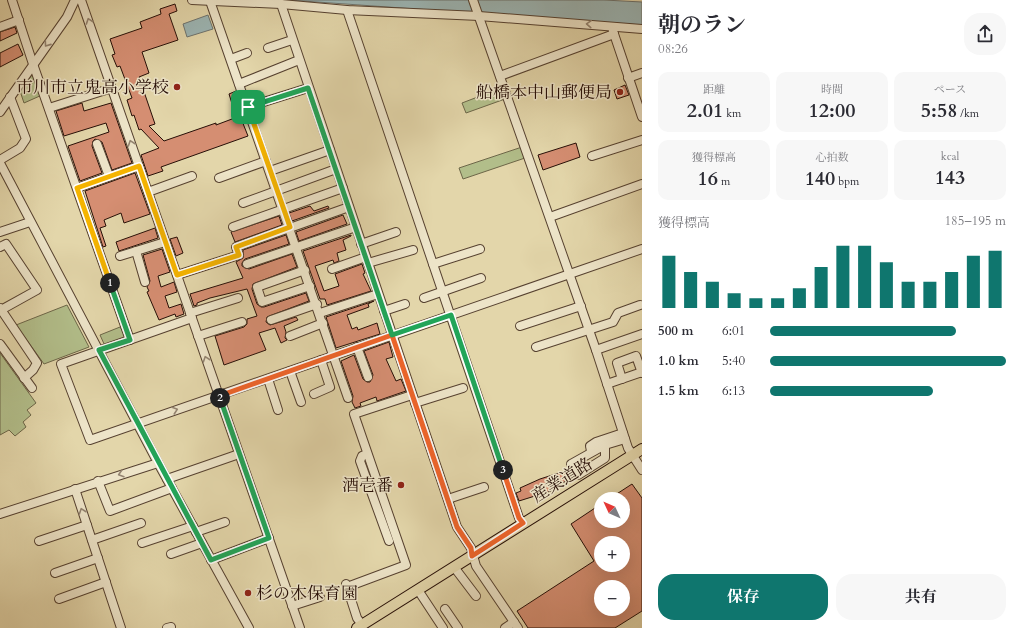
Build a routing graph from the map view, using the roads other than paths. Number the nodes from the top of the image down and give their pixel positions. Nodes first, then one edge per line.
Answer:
1 (12, 0) edge
2 (75, 0) edge
3 (81, 0) edge
4 (192, 0) edge
5 (473, 0) edge
6 (210, 1) junction
7 (281, 4) junction
8 (347, 10) junction
9 (479, 15) junction
10 (19, 20) junction
11 (0, 27) edge
12 (642, 29) edge
13 (613, 30) junction
14 (292, 40) junction
15 (268, 48) dead end
16 (247, 53) dead end
17 (231, 59) junction
18 (299, 60) junction
19 (33, 64) junction
20 (642, 73) edge
21 (500, 76) junction
22 (628, 78) junction
23 (239, 84) junction
24 (112, 88) junction
25 (308, 88) junction
26 (10, 97) junction
27 (248, 107) junction
28 (48, 108) junction
29 (0, 112) edge
30 (642, 117) edge
31 (642, 140) edge
32 (97, 144) dead end
33 (330, 150) junction
34 (592, 156) dead end
35 (0, 160) edge
36 (266, 161) junction
37 (0, 164) edge
38 (139, 166) junction
39 (336, 169) junction
40 (270, 171) junction
41 (109, 176) junction
42 (192, 176) dead end
43 (219, 178) dead end
44 (642, 184) edge
45 (77, 188) junction
46 (342, 188) junction
47 (276, 190) junction
48 (148, 192) junction
49 (243, 203) dead end
50 (349, 207) junction
51 (283, 209) junction
52 (550, 217) junction
53 (30, 222) junction
54 (233, 227) dead end
55 (290, 227) junction
56 (356, 228) junction
57 (0, 232) edge
58 (396, 232) dead end
59 (165, 242) junction
60 (361, 244) junction
61 (0, 246) edge
62 (297, 247) junction
63 (480, 249) dead end
64 (642, 249) edge
65 (413, 250) dead end
66 (136, 251) junction
67 (120, 256) dead end
68 (367, 260) junction
69 (247, 264) dead end
70 (433, 264) junction
71 (332, 269) dead end
72 (305, 270) junction
73 (570, 274) junction
74 (177, 275) junction
75 (481, 278) dead end
76 (145, 282) dead end
77 (310, 286) junction
78 (443, 292) junction
79 (378, 294) junction
80 (238, 298) dead end
81 (424, 298) dead end
82 (317, 304) junction
83 (405, 304) dead end
84 (640, 305) dead end
85 (581, 306) junction
86 (1, 309) edge
87 (384, 311) junction
88 (320, 313) junction
89 (451, 315) junction
90 (191, 316) junction
91 (271, 320) dead end
92 (242, 322) dead end
93 (324, 323) junction
94 (520, 326) dead end
95 (589, 330) junction
96 (642, 334) edge
97 (392, 335) junction
98 (198, 336) junction
99 (290, 336) dead end
100 (130, 340) junction
101 (0, 344) edge
102 (536, 347) dead end
103 (357, 348) junction
104 (99, 350) junction
105 (596, 350) junction
106 (335, 355) junction
107 (321, 360) junction
108 (290, 371) junction
109 (642, 372) edge
110 (368, 377) dead end
111 (24, 378) junction
112 (268, 379) junction
113 (622, 379) junction
114 (607, 384) junction
115 (32, 388) dead end
116 (463, 388) dead end
117 (314, 394) dead end
118 (412, 395) junction
119 (219, 396) junction
120 (348, 398) dead end
121 (301, 402) dead end
122 (415, 403) junction
123 (278, 410) dead end
124 (138, 423) junction
125 (624, 436) junction
126 (604, 445) junction
127 (642, 449) edge
128 (591, 452) junction
129 (239, 454) junction
130 (367, 454) junction
131 (632, 455) junction
132 (605, 458) junction
133 (158, 462) junction
134 (612, 468) junction
135 (642, 470) edge
136 (578, 475) junction
137 (167, 479) junction
138 (98, 481) junction
139 (584, 486) junction
140 (484, 487) dead end
141 (172, 488) junction
142 (75, 489) junction
143 (448, 499) junction
144 (0, 514) edge
145 (225, 522) dead end
146 (141, 523) dead end
147 (523, 523) junction
148 (87, 525) junction
149 (194, 529) junction
150 (269, 538) junction
151 (92, 540) junction
152 (39, 541) dead end
153 (389, 541) dead end
154 (142, 543) dead end
155 (202, 543) junction
156 (170, 554) dead end
157 (472, 556) junction
158 (98, 558) junction
159 (211, 560) junction
160 (454, 567) junction
161 (55, 573) dead end
162 (106, 582) junction
163 (418, 590) junction
164 (476, 596) dead end
165 (320, 597) dead end
166 (58, 599) dead end
167 (292, 606) junction
168 (445, 609) dead end
169 (516, 625) edge
170 (359, 626) edge
171 (121, 628) edge
172 (249, 628) edge
173 (300, 628) edge
174 (443, 628) edge
175 (458, 628) edge
176 (505, 628) edge

1 - 10 street
2 -> 19 street
24 -> 3 street
4 - 6 street
5 - 9 street
6 - 7 street
6 - 17 street
7 - 8 street
7 - 14 street
8 - 9 street
8 - 70 street
13 -> 9 street
9 - 21 street
10 - 11 street
10 - 19 street
12 - 13 street
13 - 21 street
13 - 22 street
14 - 15 street
14 - 18 street
16 - 17 street
17 - 23 street
18 - 23 street
18 - 25 street
19 - 26 street
19 - 28 street
20 - 22 street
21 - 52 street
22 - 30 street
23 - 27 street
24 - 28 street
38 -> 24 street
25 - 27 street
25 - 33 street
26 - 29 street
26 - 35 street
27 - 36 street
28 - 45 street
31 - 34 street
32 - 41 street
33 - 39 street
33 - 40 street
36 - 40 street
36 - 43 street
37 - 53 street
38 - 41 street
38 - 48 street
39 - 46 street
39 - 47 street
40 - 47 street
41 - 45 street
42 - 48 street
44 - 52 street
45 - 100 street
46 - 50 street
46 - 51 street
47 - 49 street
47 - 51 street
48 - 59 street
50 - 55 street
50 - 56 street
51 - 54 street
51 - 55 street
52 - 73 street
53 - 57 street
53 - 104 street
55 - 62 street
55 - 74 street
56 - 60 street
56 - 62 street
58 - 60 street
59 - 66 street
59 - 74 street
60 - 68 street
61 - 86 street
62 - 69 street
62 - 72 street
63 - 70 street
64 - 73 street
65 - 68 street
66 - 67 street
66 - 76 street
68 - 71 street
68 - 79 street
70 - 78 street
72 - 77 street
72 - 77 street
73 - 85 street
73 - 89 street
74 - 90 street
75 - 78 street
77 - 82 street
78 - 81 street
78 - 89 street
79 - 87 street
79 - 88 street
80 - 90 street
82 - 88 street
82 - 91 street
83 - 87 street
84 - 95 street
85 - 94 street
85 - 95 street
86 - 111 street
87 - 97 street
88 - 93 street
89 - 97 street
89 - 147 street
90 - 98 street
90 - 100 street
92 - 98 street
93 - 99 street
93 - 106 street
95 - 102 street
95 - 105 street
96 - 105 street
97 - 103 street
97 - 118 street
119 -> 98 street
100 - 104 street
101 - 111 street
103 - 106 street
103 - 110 street
104 - 124 street
104 - 124 street
105 - 114 street
106 - 107 street
106 - 120 street
107 - 108 street
107 - 117 street
108 - 112 street
108 - 121 street
109 - 113 street
109 - 113 street
111 - 115 street
112 - 119 street
112 - 123 street
113 - 114 street
114 - 125 street
116 - 122 street
118 - 122 street
118 - 130 street
124 -> 119 street
119 - 129 street
122 - 143 street
124 - 133 street
125 - 126 street
125 - 128 street
125 - 131 street
126 - 128 street
126 - 132 street
127 - 131 main road, 産業道路
128 - 136 street
129 - 137 street
129 - 150 street
130 - 153 street
130 - 170 street
131 - 134 main road, 産業道路
131 - 135 street
132 - 134 street
132 - 136 street
133 - 137 street
133 -> 138 street
134 - 139 main road, 産業道路
136 - 139 street
137 - 141 street
138 - 141 street
138 - 142 street
139 - 147 main road, 産業道路
140 - 143 street
141 - 149 street
142 - 144 street
148 -> 142 street
143 - 157 street
145 - 149 street
146 - 151 street
147 - 157 main road, 産業道路
148 - 151 street
148 - 152 street
149 - 154 street
149 - 155 street
150 - 159 street
150 - 167 street
151 - 158 street
155 - 156 street
155 - 159 street
157 - 160 main road, 産業道路
157 - 169 street
158 - 161 street
158 - 162 street
159 - 172 street
160 - 163 main road, 産業道路
160 - 164 street
162 - 166 street
162 - 171 street
163 - 170 main road, 産業道路
163 - 174 street
165 - 167 street
167 - 173 street
168 - 175 street
169 - 176 street

